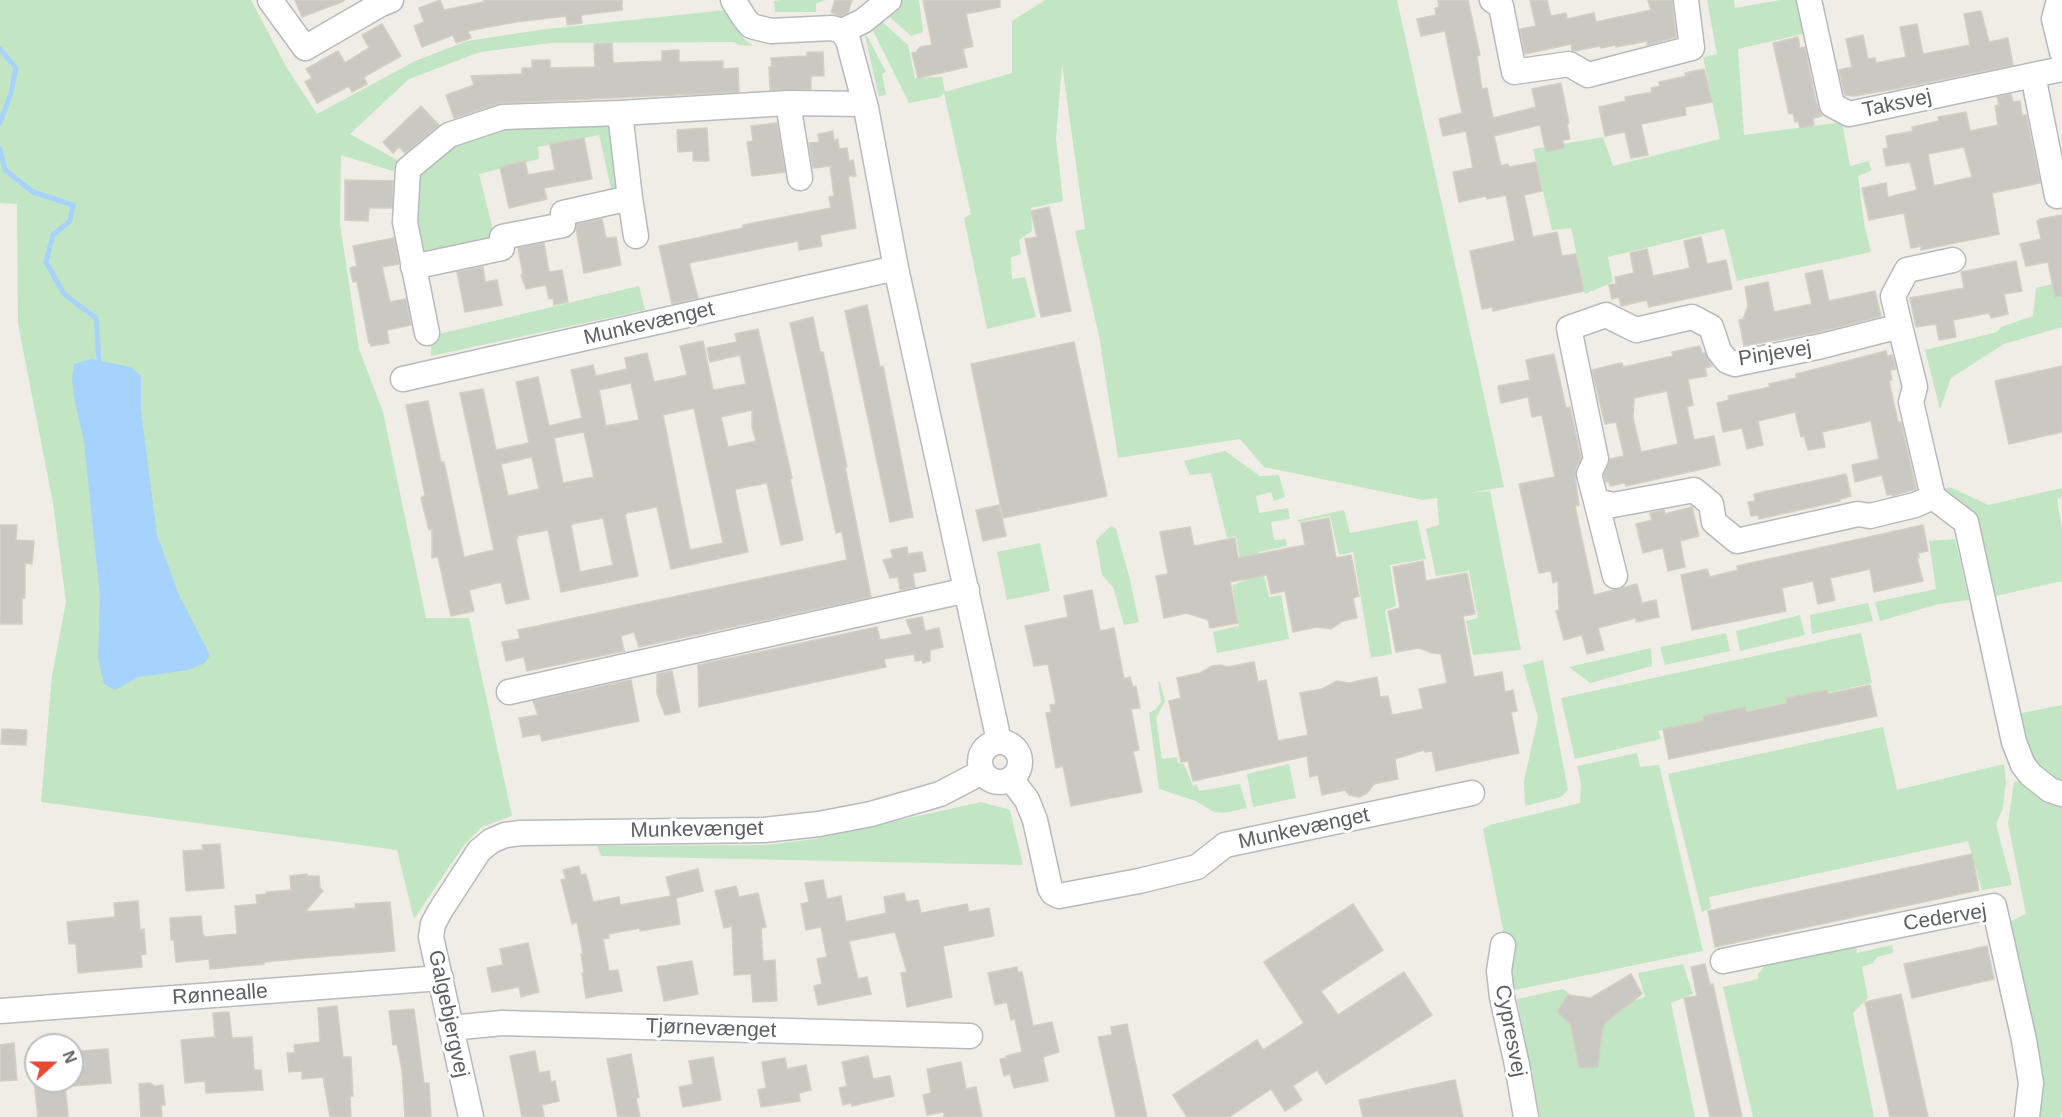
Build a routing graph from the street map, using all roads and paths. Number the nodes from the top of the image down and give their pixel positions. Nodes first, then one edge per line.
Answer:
1 (270, 0) edge
2 (391, 0) edge
3 (733, 0) edge
4 (889, 0) edge
5 (1492, 0) edge
6 (1686, 0) edge
7 (1809, 0) edge
8 (2060, 2) edge
9 (842, 32) junction
10 (2062, 52) edge
11 (2062, 69) edge
12 (2033, 75) junction
13 (788, 103) junction
14 (865, 104) junction
15 (620, 113) junction
16 (800, 178) dead end
17 (2062, 195) edge
18 (630, 198) junction
19 (636, 236) dead end
20 (1953, 260) dead end
21 (413, 267) junction
22 (896, 268) junction
23 (1900, 326) junction
24 (427, 333) dead end
25 (403, 379) dead end
26 (1933, 497) junction
27 (1596, 501) junction
28 (1615, 576) dead end
29 (967, 590) junction
30 (509, 692) dead end
31 (999, 741) junction
32 (982, 772) junction
33 (1011, 778) junction
34 (1472, 793) dead end
35 (2062, 794) edge
36 (440, 911) joint
37 (1503, 945) dead end
38 (1723, 961) dead end
39 (441, 978) junction
40 (0, 1011) edge
41 (451, 1028) junction
42 (970, 1036) dead end
43 (471, 1117) edge
44 (1526, 1117) edge
45 (2027, 1117) edge

1 - 2 street
3 - 9 street
4 - 9 street
5 - 6 street
7 - 12 street, Taksvej
8 - 10 street
9 - 14 street
11 - 12 street, Taksvej
12 - 17 street
13 - 14 street
13 - 15 street
13 - 16 street
14 - 22 street
15 - 18 street
15 - 21 street
18 - 19 street
18 - 21 street
20 - 23 street
21 - 24 street
22 - 25 street, Munkevænget
22 - 29 street
23 - 26 street
23 - 27 street, Pinjevej
26 - 27 street
26 - 35 street
27 - 28 street, Pinjevej
29 - 30 street
29 - 31 street
31 - 32 street
31 - 33 street
32 - 33 street
32 - 36 street, Munkevænget
33 - 34 street, Munkevænget
36 - 39 street, Galgebjergvej
37 - 44 street, Cypresvej
38 - 45 street, Cedervej
39 - 40 street, Rønnealle
39 - 41 street, Galgebjergvej
41 - 42 street, Tjørnevænget
41 - 43 street, Galgebjergvej

